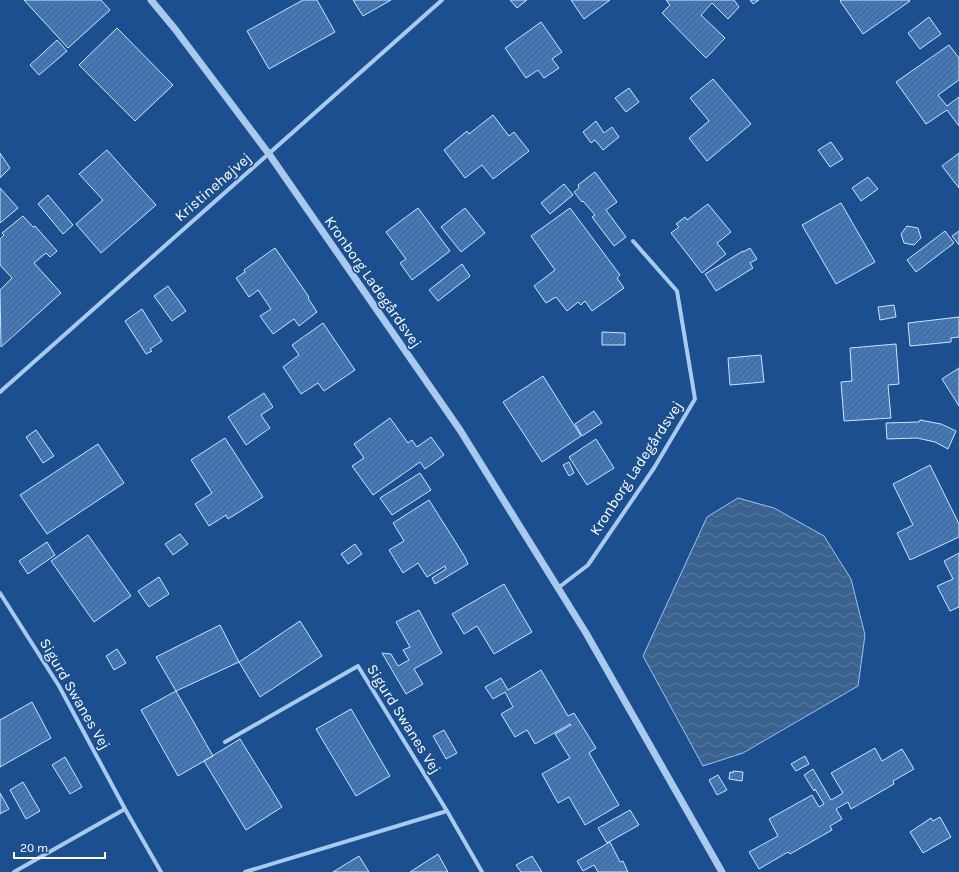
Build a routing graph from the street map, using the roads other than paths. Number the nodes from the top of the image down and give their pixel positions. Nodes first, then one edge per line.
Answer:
1 (151, 0) edge
2 (442, 0) edge
3 (269, 154) junction
4 (633, 241) dead end
5 (0, 392) edge
6 (558, 588) junction
7 (0, 593) edge
8 (225, 742) dead end
9 (125, 810) junction
10 (447, 811) junction
11 (14, 872) edge
12 (161, 872) edge
13 (245, 872) edge
14 (482, 872) edge
15 (722, 872) edge

1 - 3 street, Kronborg Ladegårdsvej
2 - 3 street, Kristinehøjvej
3 - 5 street, Kristinehøjvej
3 - 6 street, Kronborg Ladegårdsvej
4 - 6 street, Kronborg Ladegårdsvej
6 - 15 street, Kronborg Ladegårdsvej
7 - 9 street, Sigurd Swanes Vej
8 - 10 street, Sigurd Swanes Vej
9 - 11 street
9 - 12 street, Sigurd Swanes Vej
10 - 13 street
10 - 14 street, Sigurd Swanes Vej

